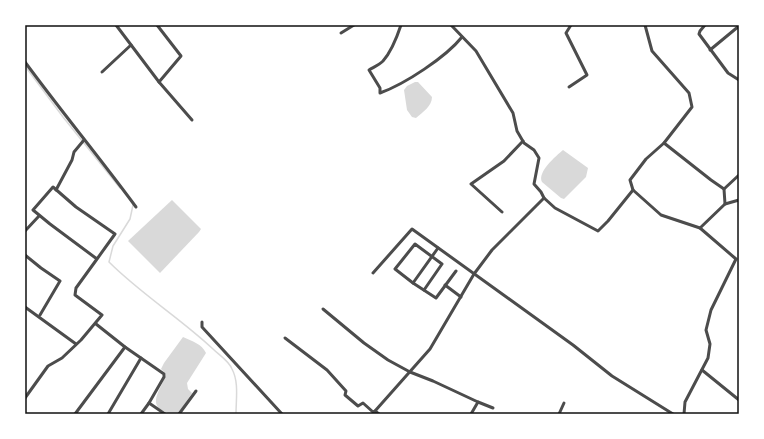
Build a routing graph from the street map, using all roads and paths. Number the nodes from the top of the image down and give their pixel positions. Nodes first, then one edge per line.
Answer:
1 (116, 25) edge
2 (157, 25) edge
3 (354, 25) edge
4 (400, 25) edge
5 (451, 25) edge
6 (571, 25) edge
7 (645, 25) edge
8 (705, 25) edge
9 (739, 26) edge
10 (341, 33) dead end
11 (462, 37) junction
12 (131, 45) junction
13 (710, 50) junction
14 (25, 62) edge
15 (102, 72) dead end
16 (739, 80) edge
17 (159, 82) junction
18 (569, 88) dead end
19 (192, 120) dead end
20 (84, 140) junction
21 (523, 141) junction
22 (664, 143) junction
23 (739, 175) edge
24 (724, 189) junction
25 (56, 190) junction
26 (633, 190) junction
27 (544, 198) junction
28 (739, 200) edge
29 (725, 204) junction
30 (136, 207) dead end
31 (502, 212) dead end
32 (39, 216) junction
33 (700, 228) junction
34 (25, 231) edge
35 (438, 248) junction
36 (25, 255) edge
37 (432, 256) junction
38 (97, 259) junction
39 (737, 260) edge
40 (456, 271) dead end
41 (373, 273) dead end
42 (474, 274) junction
43 (413, 283) junction
44 (445, 285) junction
45 (424, 290) junction
46 (461, 297) junction
47 (25, 307) edge
48 (324, 309) dead end
49 (40, 314) dead end
50 (202, 322) dead end
51 (96, 324) junction
52 (285, 338) dead end
53 (76, 344) junction
54 (125, 347) junction
55 (141, 358) junction
56 (702, 370) junction
57 (410, 372) junction
58 (196, 391) dead end
59 (25, 398) edge
60 (739, 400) edge
61 (478, 402) junction
62 (149, 403) junction
63 (564, 403) dead end
64 (492, 408) dead end
65 (375, 411) junction
66 (75, 414) edge
67 (108, 414) edge
68 (141, 414) edge
69 (165, 414) edge
70 (179, 414) edge
71 (282, 414) edge
72 (379, 414) edge
73 (471, 414) edge
74 (559, 414) edge
75 (673, 414) edge
76 (684, 414) edge

1 - 12 street
2 - 17 street
3 - 10 street
4 - 11 street
5 - 11 street
6 - 18 street
7 - 22 street
8 - 13 street
9 - 13 street
11 - 21 street
12 - 15 street
12 - 17 street
13 - 16 street
14 - 20 street
17 - 19 street
20 - 25 street
20 - 30 street
21 - 27 street
21 - 31 street
22 - 24 street
22 - 26 street
23 - 24 street
24 - 29 street
25 - 32 street
25 - 38 street
26 - 27 street
26 - 33 street
27 - 42 street
28 - 29 street
29 - 33 street
32 - 34 street
32 - 38 street
33 - 39 street
35 - 37 street
35 - 41 street
35 - 42 street
36 - 49 street
37 - 43 street
37 - 43 street
37 - 45 street
38 - 51 street
39 - 56 street
40 - 44 street
42 - 46 street
42 - 75 street
43 - 45 street
44 - 45 street
44 - 46 street
46 - 57 street
47 - 53 street
48 - 57 street
50 - 71 street
51 - 53 street
51 - 54 street
52 - 65 street
53 - 59 street
54 - 55 street
54 - 66 street
55 - 62 street
55 - 67 street
56 - 60 street
56 - 76 street
57 - 61 street
57 - 65 street
58 - 70 street
61 - 64 street
61 - 73 street
62 - 68 street
62 - 69 street
63 - 74 street
65 - 72 street

